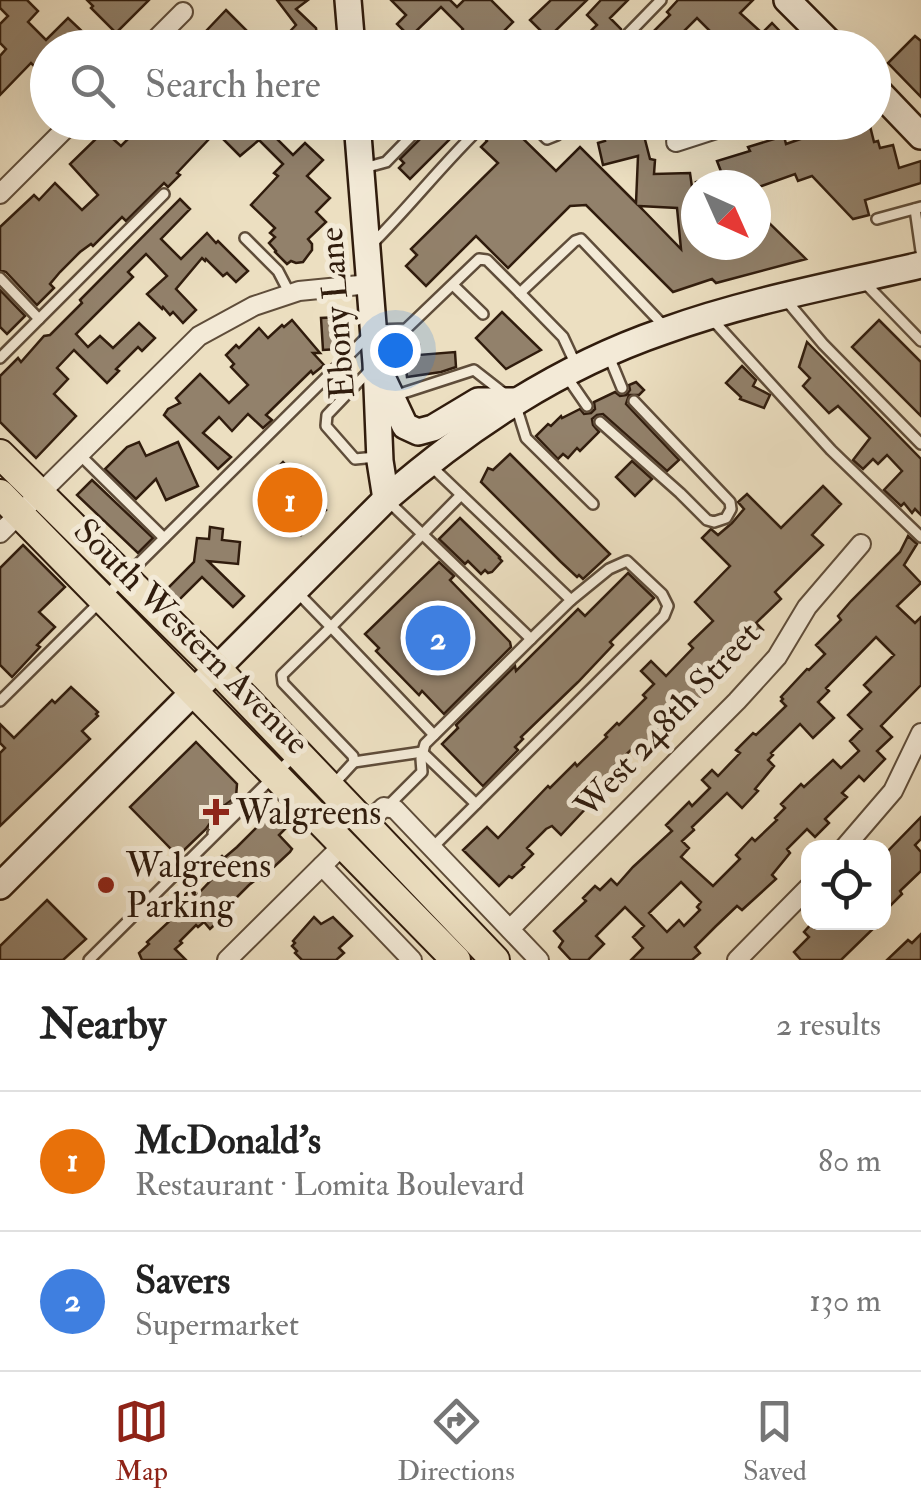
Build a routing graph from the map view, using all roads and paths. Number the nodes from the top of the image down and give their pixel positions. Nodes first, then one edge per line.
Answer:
1 (348, 0) edge
2 (661, 0) edge
3 (787, 0) edge
4 (186, 6) edge
5 (164, 30) edge
6 (350, 30) edge
7 (632, 30) edge
8 (817, 30) edge
9 (891, 105) edge
10 (921, 136) edge
11 (54, 140) edge
12 (359, 140) edge
13 (407, 140) edge
14 (469, 140) edge
15 (682, 140) edge
16 (676, 142) dead end
17 (361, 168) junction
18 (0, 194) edge
19 (164, 194) dead end
20 (918, 208) edge
21 (877, 219) dead end
22 (245, 238) dead end
23 (368, 249) junction
24 (921, 251) edge
25 (921, 264) edge
26 (0, 278) edge
27 (861, 279) junction
28 (370, 284) junction
29 (452, 285) junction
30 (520, 293) junction
31 (290, 294) junction
32 (783, 296) junction
33 (482, 314) dead end
34 (710, 316) junction
35 (39, 318) junction
36 (667, 329) junction
37 (374, 330) junction
38 (921, 340) edge
39 (608, 354) junction
40 (0, 358) edge
41 (376, 363) junction
42 (571, 371) junction
43 (622, 388) dead end
44 (391, 396) junction
45 (634, 400) dead end
46 (514, 401) junction
47 (587, 406) dead end
48 (600, 422) dead end
49 (921, 444) edge
50 (0, 454) edge
51 (80, 454) junction
52 (380, 456) junction
53 (428, 463) junction
54 (462, 496) junction
55 (386, 499) junction
56 (593, 504) dead end
57 (15, 509) edge
58 (422, 534) junction
59 (921, 537) edge
60 (164, 538) junction
61 (860, 544) dead end
62 (124, 578) junction
63 (295, 590) junction
64 (103, 599) junction
65 (570, 600) junction
66 (331, 627) junction
67 (532, 639) junction
68 (217, 669) junction
69 (195, 692) junction
70 (0, 700) edge
71 (921, 733) edge
72 (434, 735) junction
73 (422, 752) junction
74 (296, 754) junction
75 (354, 762) junction
76 (276, 774) junction
77 (330, 789) junction
78 (476, 804) junction
79 (388, 806) junction
80 (354, 834) junction
81 (851, 840) edge
82 (432, 848) junction
83 (322, 866) junction
84 (0, 886) edge
85 (801, 895) edge
86 (510, 929) junction
87 (88, 960) edge
88 (227, 960) edge
89 (412, 960) edge
90 (456, 960) edge
91 (495, 960) edge
92 (539, 960) edge
93 (737, 960) edge

1 - 6 main road
2 - 7 lane
3 - 8 main road
4 - 5 street
9 - 10 main road
11 - 18 street
12 - 17 main road, Ebony Lane
13 - 17 lane
14 - 23 lane
15 - 16 street
17 - 23 main road, Ebony Lane
19 - 35 lane
20 - 21 lane
20 - 24 lane
22 - 31 lane
23 - 28 main road, Ebony Lane
25 - 27 main road
26 - 35 lane
27 - 32 main road
27 - 38 lane
28 - 31 street
28 - 37 main road, Ebony Lane
29 - 30 lane
29 - 33 lane
29 - 37 lane
30 - 36 lane
30 - 42 lane
31 - 51 street
32 - 34 main road
32 - 49 lane
34 - 36 main road
34 - 59 lane
35 - 40 lane
36 - 39 main road
37 - 41 main road, Ebony Lane
37 - 60 lane
39 - 42 main road
39 - 43 lane
41 - 44 main road
41 - 52 main road, Ebony Lane
41 - 52 lane
42 - 46 main road
42 - 47 lane
44 - 46 lane
44 - 46 main road
45 - 48 lane
46 - 53 main road
46 - 56 lane
50 - 57 main road, South Western Avenue
51 - 57 street
51 - 60 lane
52 - 55 main road, Ebony Lane
53 - 54 lane
53 - 55 main road
54 - 58 lane
54 - 65 lane
55 - 58 lane
55 - 63 main road
57 - 62 main road, South Western Avenue
57 - 64 main road, South Western Avenue
58 - 66 lane
58 - 67 lane
60 - 62 lane
61 - 86 street, West 248th Street
62 - 64 lane
62 - 68 main road, South Western Avenue
63 - 66 lane
63 - 68 main road
64 - 69 main road, South Western Avenue
64 - 70 lane
65 - 67 lane
65 - 78 lane
66 - 72 lane
66 - 75 lane
67 - 72 lane
68 - 69 main road
68 - 74 main road, South Western Avenue
69 - 76 main road, South Western Avenue
69 - 84 main road
71 - 81 street
72 - 73 lane
73 - 75 lane
73 - 78 lane
73 - 79 lane
74 - 76 lane
74 - 77 main road, South Western Avenue
75 - 77 lane
76 - 80 main road, South Western Avenue
76 - 87 lane
77 - 80 main road, South Western Avenue
78 - 82 lane
79 - 80 street
79 - 82 street
80 - 83 street
80 - 90 main road, South Western Avenue
80 - 91 main road, South Western Avenue
82 - 86 street
83 - 88 street
83 - 89 street
85 - 93 street
86 - 92 street

